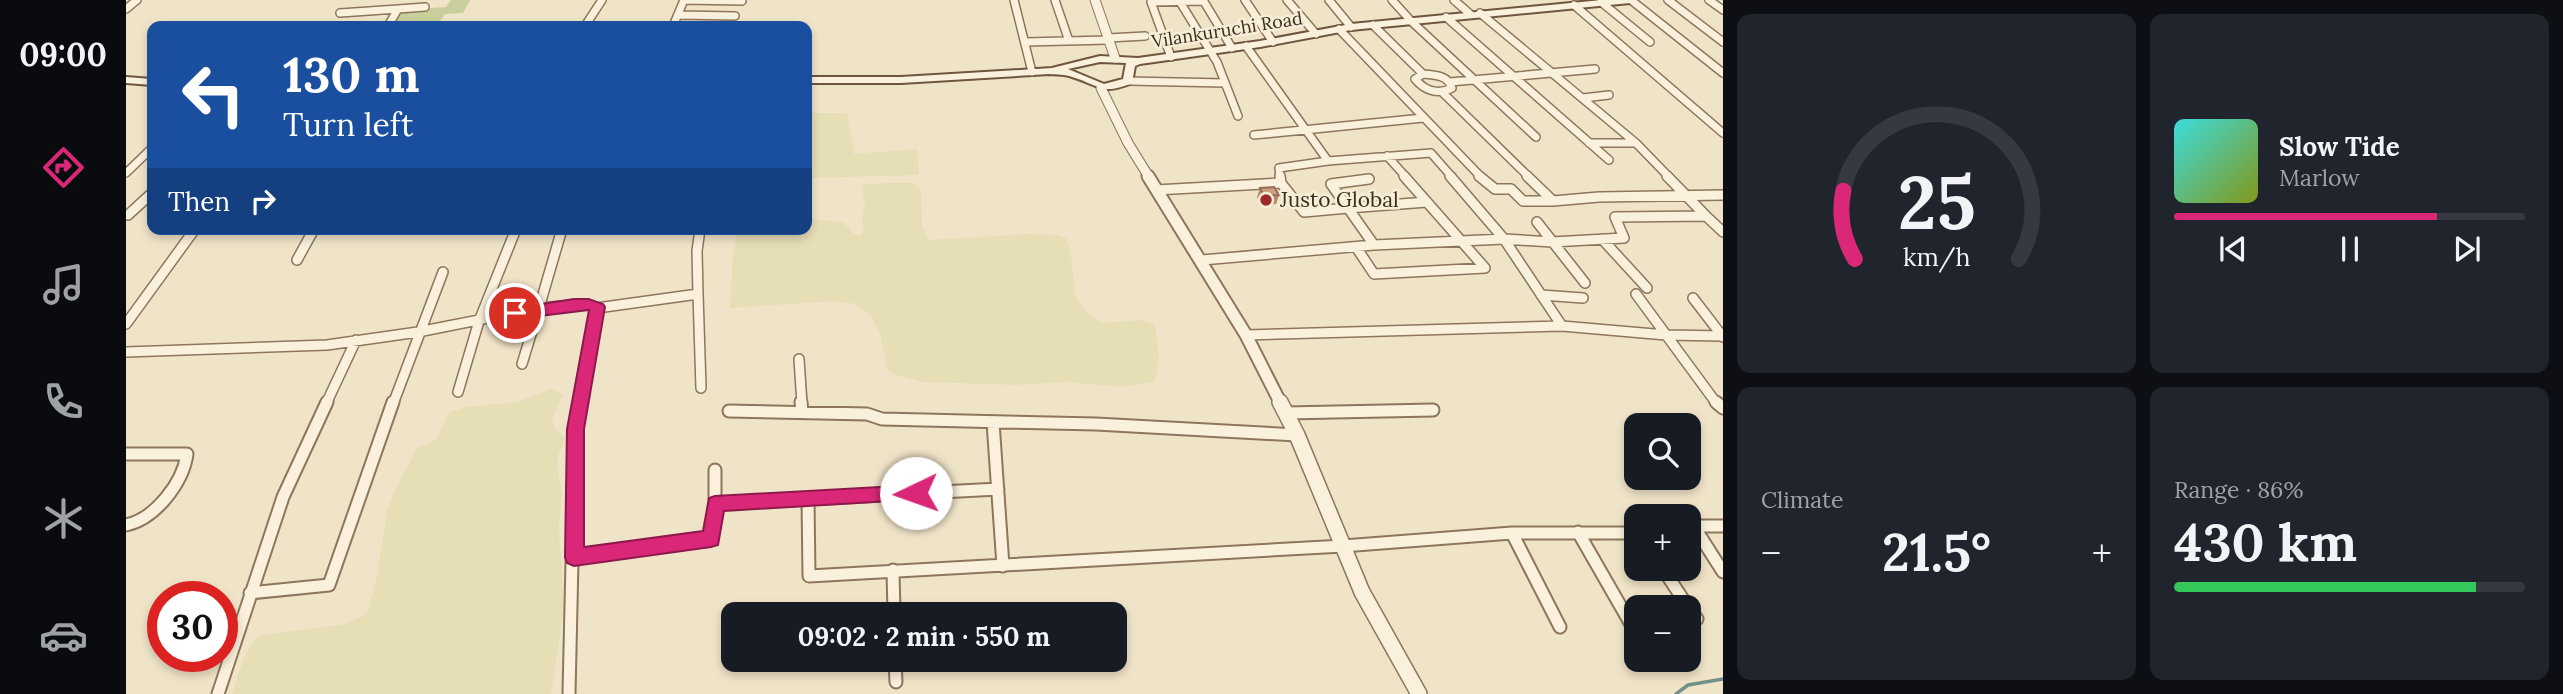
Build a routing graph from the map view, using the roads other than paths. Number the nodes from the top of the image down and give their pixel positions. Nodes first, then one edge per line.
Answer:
1 (137, 0) edge
2 (602, 0) edge
3 (684, 0) edge
4 (710, 0) edge
5 (1014, 0) edge
6 (1055, 0) edge
7 (1096, 0) edge
8 (1245, 0) edge
9 (1287, 0) edge
10 (1329, 0) edge
11 (1392, 0) edge
12 (1454, 0) edge
13 (1630, 0) edge
14 (1668, 0) edge
15 (1709, 0) edge
16 (742, 1) edge
17 (1165, 1) edge
18 (1203, 1) edge
19 (1608, 1) edge
20 (1180, 2) junction
21 (1574, 5) junction
22 (425, 7) dead end
23 (126, 9) edge
24 (398, 9) junction
25 (1723, 10) edge
26 (340, 13) dead end
27 (1475, 14) junction
28 (678, 15) junction
29 (705, 15) junction
30 (735, 16) dead end
31 (1446, 17) junction
32 (391, 21) edge
33 (587, 21) edge
34 (675, 21) edge
35 (1411, 21) junction
36 (1373, 25) junction
37 (1350, 27) junction
38 (1339, 29) junction
39 (1316, 34) junction
40 (1145, 36) dead end
41 (1108, 39) junction
42 (1069, 41) junction
43 (1273, 42) junction
44 (1650, 42) dead end
45 (1723, 42) edge
46 (1025, 43) junction
47 (1246, 46) junction
48 (1232, 48) junction
49 (1210, 51) junction
50 (1171, 57) junction
51 (1115, 58) junction
52 (1138, 61) junction
53 (1595, 69) dead end
54 (1049, 71) junction
55 (1032, 72) junction
56 (1552, 73) junction
57 (1423, 74) junction
58 (1723, 74) edge
59 (1515, 77) junction
60 (126, 80) edge
61 (812, 80) edge
62 (1475, 80) junction
63 (147, 82) edge
64 (1128, 82) junction
65 (1450, 82) junction
66 (1225, 83) junction
67 (1101, 88) junction
68 (1442, 92) junction
69 (1609, 95) dead end
70 (1583, 99) junction
71 (1238, 116) dead end
72 (1423, 118) junction
73 (1304, 130) junction
74 (1723, 133) edge
75 (1254, 135) dead end
76 (1536, 137) dead end
77 (1590, 143) junction
78 (1636, 143) junction
79 (147, 153) edge
80 (1387, 156) junction
81 (1328, 160) junction
82 (1609, 160) dead end
83 (126, 173) edge
84 (1369, 179) dead end
85 (1281, 183) junction
86 (1156, 190) junction
87 (1686, 195) junction
88 (1723, 195) edge
89 (147, 198) edge
90 (1553, 201) junction
91 (1427, 202) junction
92 (1348, 208) junction
93 (128, 215) dead end
94 (1706, 216) junction
95 (1537, 222) dead end
96 (1723, 232) edge
97 (191, 235) edge
98 (311, 235) edge
99 (514, 235) edge
100 (560, 235) edge
101 (699, 235) edge
102 (1504, 239) junction
103 (1602, 239) junction
104 (1463, 242) junction
105 (1552, 242) junction
106 (1374, 246) junction
107 (1356, 247) junction
108 (297, 260) dead end
109 (1202, 260) junction
110 (443, 272) dead end
111 (1585, 283) dead end
112 (1647, 288) dead end
113 (698, 294) junction
114 (1636, 294) dead end
115 (1541, 295) junction
116 (1583, 298) dead end
117 (1693, 298) dead end
118 (597, 307) junction
119 (539, 308) junction
120 (479, 321) junction
121 (126, 324) edge
122 (1562, 326) junction
123 (418, 332) junction
124 (1246, 335) junction
125 (1666, 335) junction
126 (1723, 336) edge
127 (356, 340) junction
128 (126, 352) edge
129 (799, 359) dead end
130 (522, 364) dead end
131 (701, 388) dead end
132 (458, 392) dead end
133 (1723, 408) edge
134 (1433, 410) dead end
135 (729, 411) dead end
136 (802, 411) junction
137 (1286, 413) junction
138 (993, 422) junction
139 (1297, 435) junction
140 (126, 453) edge
141 (715, 470) dead end
142 (998, 489) junction
143 (808, 499) junction
144 (715, 504) junction
145 (126, 525) edge
146 (1701, 525) edge
147 (1723, 526) edge
148 (1578, 532) junction
149 (1512, 533) junction
150 (1624, 533) edge
151 (1701, 540) edge
152 (1343, 546) junction
153 (574, 557) junction
154 (1003, 566) junction
155 (893, 570) junction
156 (1723, 572) edge
157 (250, 593) junction
158 (894, 602) edge
159 (1624, 612) edge
160 (1560, 627) dead end
161 (896, 672) edge
162 (896, 682) dead end
163 (218, 694) edge
164 (569, 694) edge
165 (1419, 694) edge

1 - 23 street
2 - 33 street
3 - 4 street
3 - 28 street
4 - 16 street
4 - 29 street
5 - 46 street
6 - 42 street
7 - 41 street
8 - 43 street
9 - 39 street
10 - 37 street
11 - 35 street
12 - 27 street
13 - 19 main road, Vilankuruchi Road
13 - 58 street
14 - 45 street
15 - 25 street
17 - 20 street
17 - 50 street
18 - 20 street
18 - 48 street
19 - 21 main road, Vilankuruchi Road
19 - 44 street
20 - 49 street
21 - 27 main road, Vilankuruchi Road
21 - 74 street
22 - 24 street
24 - 26 street
24 - 32 street
27 - 31 main road, Vilankuruchi Road
27 - 56 street
28 - 29 street
28 - 34 street
29 - 30 street
31 - 35 main road, Vilankuruchi Road
31 - 59 street
35 - 36 main road, Vilankuruchi Road
35 - 62 street
36 - 37 main road, Vilankuruchi Road
36 - 57 street
37 - 38 main road, Vilankuruchi Road
38 - 39 main road, Vilankuruchi Road
38 - 72 street
39 - 43 main road, Vilankuruchi Road
40 - 41 street
41 - 42 street
41 - 51 street
42 - 46 street
43 - 47 main road, Vilankuruchi Road
46 - 55 street
47 - 48 main road, Vilankuruchi Road
47 - 73 street
48 - 49 main road, Vilankuruchi Road
49 - 50 main road, Vilankuruchi Road
49 - 66 street
50 - 52 main road, Vilankuruchi Road
51 - 52 main road
51 - 54 main road
52 - 64 main road, Vilankuruchi Road
53 - 56 street
54 - 55 main road
54 - 67 main road
55 - 61 main road
56 - 59 street
56 - 70 street
57 - 65 street
57 - 68 street
59 - 62 street
59 - 77 street
60 - 63 main road
62 - 65 street
62 - 76 street
64 - 66 street
64 - 67 main road
65 - 68 street
66 - 71 street
67 - 86 street
68 - 90 street
69 - 70 street
70 - 78 street
72 - 73 street
72 - 90 street
73 - 75 street
73 - 81 street
77 - 78 street
77 - 82 street
78 - 87 street
79 - 83 street
80 - 81 street
80 - 91 street
80 - 102 street
81 - 85 street
84 - 92 street
85 - 86 street
85 - 92 street
86 - 109 street
87 - 88 street
87 - 90 street
87 - 94 street
89 - 93 street
91 - 92 street
91 - 104 street
92 - 106 street
94 - 96 street
94 - 103 street
95 - 105 street
97 - 121 street
98 - 108 street
99 - 120 street
100 - 119 street
101 - 113 street
102 - 104 street
102 - 105 street
102 - 115 street
103 - 105 street
103 - 112 street
104 - 106 street
104 - 107 street
105 - 111 street
106 - 107 street
107 - 109 street
109 - 124 street
110 - 123 street
113 - 118 street
113 - 131 street
114 - 125 street
115 - 116 street
115 - 122 street
117 - 126 street
118 - 119 street
118 - 153 street
119 - 120 street
119 - 130 street
120 - 123 street
120 - 132 street
122 - 124 street
122 - 125 street
123 - 127 street
123 - 157 street
124 - 137 street
125 - 126 street
125 - 133 street
127 - 128 street
127 - 157 street
129 - 136 street
134 - 137 street
135 - 136 street
136 - 138 street
137 - 139 street
138 - 139 street
138 - 142 street
139 - 152 street
140 - 145 street
141 - 144 street
142 - 143 street
142 - 154 street
143 - 144 street
143 - 155 street
144 - 153 street
146 - 147 street
148 - 149 street
148 - 150 street
148 - 159 street
149 - 152 street
149 - 160 street
151 - 156 street
152 - 154 street
152 - 165 street
153 - 164 street
154 - 155 street
155 - 158 street
157 - 163 street
161 - 162 street

